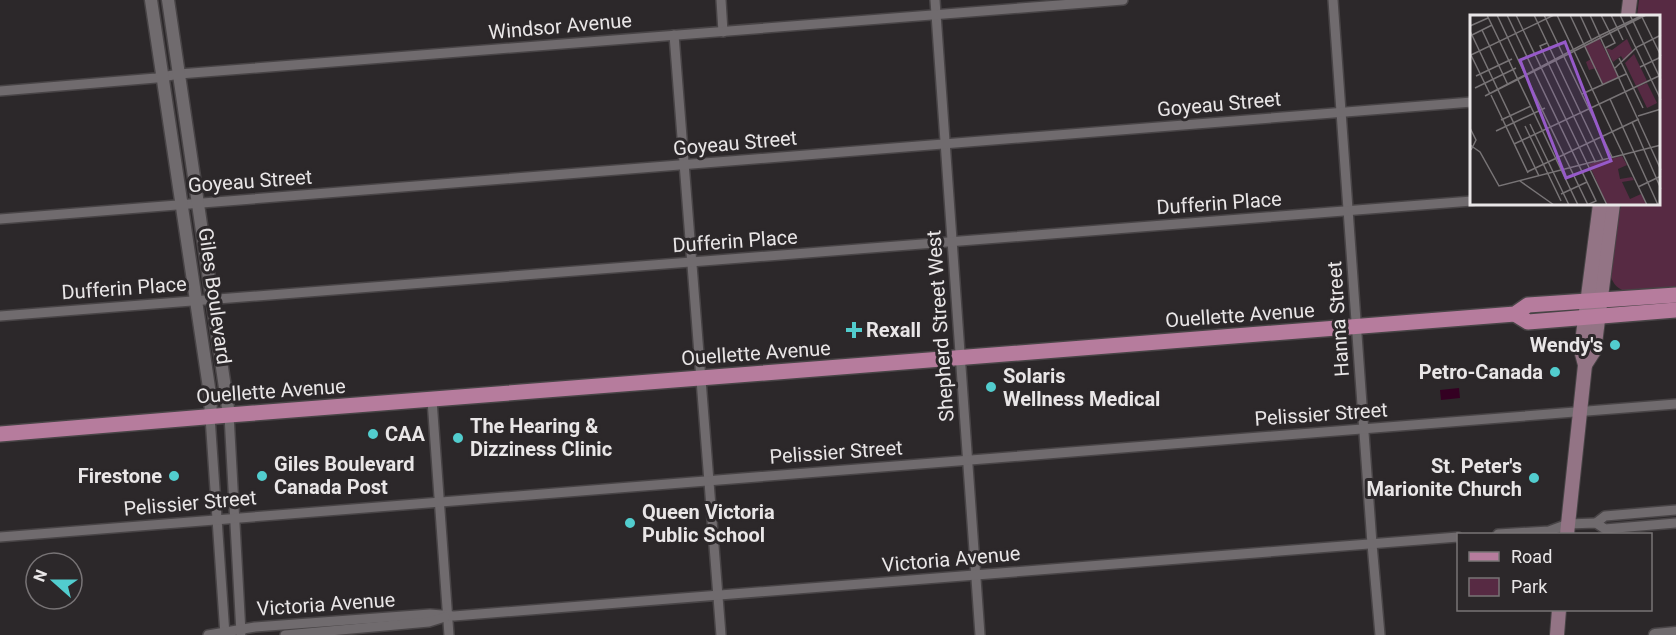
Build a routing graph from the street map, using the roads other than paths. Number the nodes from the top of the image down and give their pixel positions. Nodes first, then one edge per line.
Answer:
1 (151, 0) edge
2 (168, 0) edge
3 (721, 0) edge
4 (934, 0) edge
5 (1123, 0) edge
6 (1333, 0) edge
7 (1630, 0) edge
8 (936, 15) junction
9 (1628, 15) edge
10 (723, 32) junction
11 (674, 35) junction
12 (179, 74) junction
13 (162, 77) junction
14 (0, 91) edge
15 (1470, 102) edge
16 (1341, 112) junction
17 (945, 144) junction
18 (684, 165) junction
19 (1470, 201) edge
20 (198, 203) junction
21 (182, 204) junction
22 (1600, 206) edge
23 (1613, 206) edge
24 (1348, 211) junction
25 (0, 219) edge
26 (952, 242) junction
27 (692, 262) junction
28 (1676, 295) edge
29 (213, 300) junction
30 (196, 301) junction
31 (1593, 302) junction
32 (1676, 310) edge
33 (1515, 314) junction
34 (0, 316) edge
35 (1591, 318) junction
36 (1357, 327) junction
37 (960, 358) junction
38 (700, 379) junction
39 (432, 400) junction
40 (1676, 404) edge
41 (1580, 411) junction
42 (229, 415) junction
43 (210, 417) junction
44 (1364, 428) junction
45 (0, 434) edge
46 (967, 460) junction
47 (709, 480) junction
48 (439, 501) junction
49 (1676, 510) edge
50 (234, 519) junction
51 (217, 520) junction
52 (1676, 523) edge
53 (1596, 524) junction
54 (1568, 529) edge
55 (1515, 533) edge
56 (0, 537) edge
57 (1457, 537) edge
58 (1372, 544) junction
59 (975, 574) junction
60 (718, 595) junction
61 (1559, 611) edge
62 (447, 616) junction
63 (241, 632) edge
64 (1676, 633) edge
65 (225, 634) edge
66 (208, 635) edge
67 (285, 635) edge
68 (449, 635) edge
69 (721, 635) edge
70 (980, 635) edge
71 (1380, 635) edge
72 (1557, 635) edge
73 (1655, 635) edge

1 - 13 street, Giles Boulevard
2 - 12 street, Giles Boulevard
3 - 10 street
4 - 8 street, Shepherd Street West
5 - 8 street, Windsor Avenue
6 - 16 street, Hanna Street
7 - 9 main road
8 - 10 street, Windsor Avenue
8 - 17 street, Shepherd Street West
10 - 11 street, Windsor Avenue
11 - 12 street, Windsor Avenue
11 - 18 street
12 - 13 street, Windsor Avenue
12 - 20 street, Giles Boulevard
13 - 14 street, Windsor Avenue
13 - 21 street, Giles Boulevard
15 - 16 street, Goyeau Street
16 - 17 street, Goyeau Street
16 - 24 street, Hanna Street
17 - 18 street, Goyeau Street
17 - 26 street, Shepherd Street West
18 - 20 street, Goyeau Street
18 - 27 street
19 - 24 street, Dufferin Place
20 - 21 street, Goyeau Street
20 - 29 street, Giles Boulevard
21 - 25 street, Goyeau Street
21 - 30 street, Giles Boulevard
22 - 31 main road
23 - 31 main road
24 - 26 street, Dufferin Place
24 - 36 street, Hanna Street
26 - 27 street, Dufferin Place
26 - 37 street, Shepherd Street West
27 - 29 street, Dufferin Place
27 - 38 street
28 - 31 main road, Ouellette Avenue
29 - 30 street, Dufferin Place
29 - 42 street, Giles Boulevard
30 - 34 street, Dufferin Place
30 - 43 street, Giles Boulevard
31 - 33 main road, Ouellette Avenue
31 - 35 main road
32 - 35 main road, Ouellette Avenue
33 - 35 main road, Ouellette Avenue
33 - 36 main road, Ouellette Avenue
35 - 41 main road
36 - 37 main road, Ouellette Avenue
36 - 44 street, Hanna Street
37 - 38 main road, Ouellette Avenue
37 - 46 street, Shepherd Street West
38 - 39 main road, Ouellette Avenue
38 - 47 street
39 - 42 main road, Ouellette Avenue
39 - 48 street
40 - 41 street, Pelissier Street
41 - 44 street, Pelissier Street
41 - 54 main road
42 - 43 main road, Ouellette Avenue
42 - 50 street, Giles Boulevard
43 - 45 main road, Ouellette Avenue
43 - 51 street, Giles Boulevard
44 - 46 street, Pelissier Street
44 - 58 street, Hanna Street
46 - 47 street, Pelissier Street
46 - 59 street, Shepherd Street West
47 - 48 street, Pelissier Street
47 - 60 street
48 - 50 street, Pelissier Street
48 - 62 street
49 - 53 street
50 - 51 street, Pelissier Street
50 - 63 street, Giles Boulevard
51 - 56 street, Pelissier Street
51 - 65 street, Giles Boulevard
52 - 53 street
53 - 54 street
54 - 55 street
57 - 58 street, Victoria Avenue
58 - 59 street, Victoria Avenue
58 - 71 street, Hanna Street
59 - 60 street, Victoria Avenue
59 - 70 street, Shepherd Street West
60 - 62 street, Victoria Avenue
60 - 69 street
61 - 72 main road
62 - 63 street, Victoria Avenue
62 - 67 street, Victoria Avenue
62 - 68 street
63 - 65 street, Victoria Avenue
64 - 73 street
65 - 66 street, Victoria Avenue

